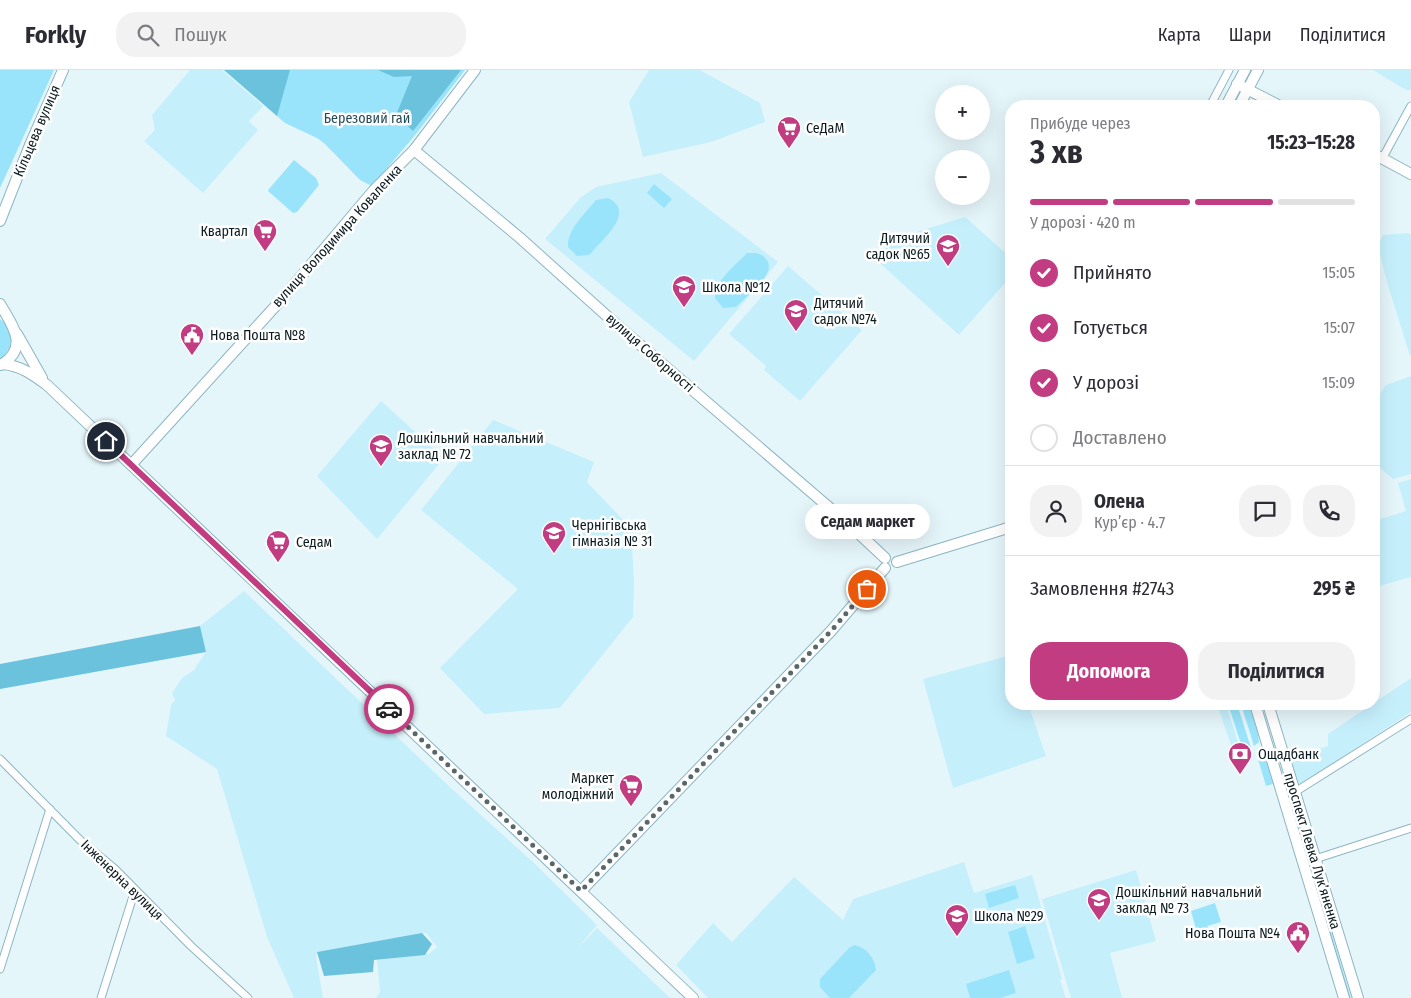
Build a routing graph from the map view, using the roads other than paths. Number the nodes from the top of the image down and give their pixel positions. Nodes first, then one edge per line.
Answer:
1 (63, 70) edge
2 (475, 70) edge
3 (1229, 70) edge
4 (1245, 70) edge
5 (1258, 70) edge
6 (1237, 84) junction
7 (1248, 89) junction
8 (1212, 100) edge
9 (1229, 100) edge
10 (1242, 100) edge
11 (1269, 100) edge
12 (1411, 106) edge
13 (414, 150) junction
14 (1380, 154) edge
15 (1380, 158) edge
16 (1411, 174) edge
17 (0, 221) edge
18 (0, 304) edge
19 (4, 315) edge
20 (16, 333) junction
21 (1, 364) edge
22 (47, 385) junction
23 (132, 464) junction
24 (1005, 530) edge
25 (885, 563) junction
26 (1257, 710) edge
27 (1270, 710) edge
28 (1411, 719) edge
29 (0, 759) edge
30 (1295, 792) junction
31 (50, 808) junction
32 (1411, 828) edge
33 (1315, 860) junction
34 (135, 890) junction
35 (581, 891) junction
36 (0, 969) edge
37 (101, 998) edge
38 (248, 998) edge
39 (693, 998) edge
40 (1344, 998) edge
41 (1358, 998) edge

1 - 17 main road, Кільцева вулиця
2 - 13 main road, вулиця Володимира Коваленка
3 - 8 street
4 - 6 main road
5 - 7 main road
6 - 7 main road
6 - 9 main road
7 - 10 main road
7 - 11 main road
12 - 14 street
13 - 23 main road, вулиця Володимира Коваленка
13 - 25 main road, вулиця Соборності
15 - 16 main road
18 - 19 main road
19 - 20 main road
20 - 21 main road
20 - 22 main road
21 - 22 main road
22 - 23 main road
23 - 35 main road
24 - 25 main road
25 - 35 main road
26 - 40 main road, проспект Левка Лукʼяненка
27 - 30 main road, проспект Левка Лукʼяненка
28 - 30 street
29 - 31 street, Інженерна вулиця
30 - 33 main road, проспект Левка Лукʼяненка
31 - 34 street, Інженерна вулиця
31 - 36 street
32 - 33 street
33 - 41 main road, проспект Левка Лукʼяненка
34 - 37 street
34 - 38 street, Інженерна вулиця
35 - 39 main road

